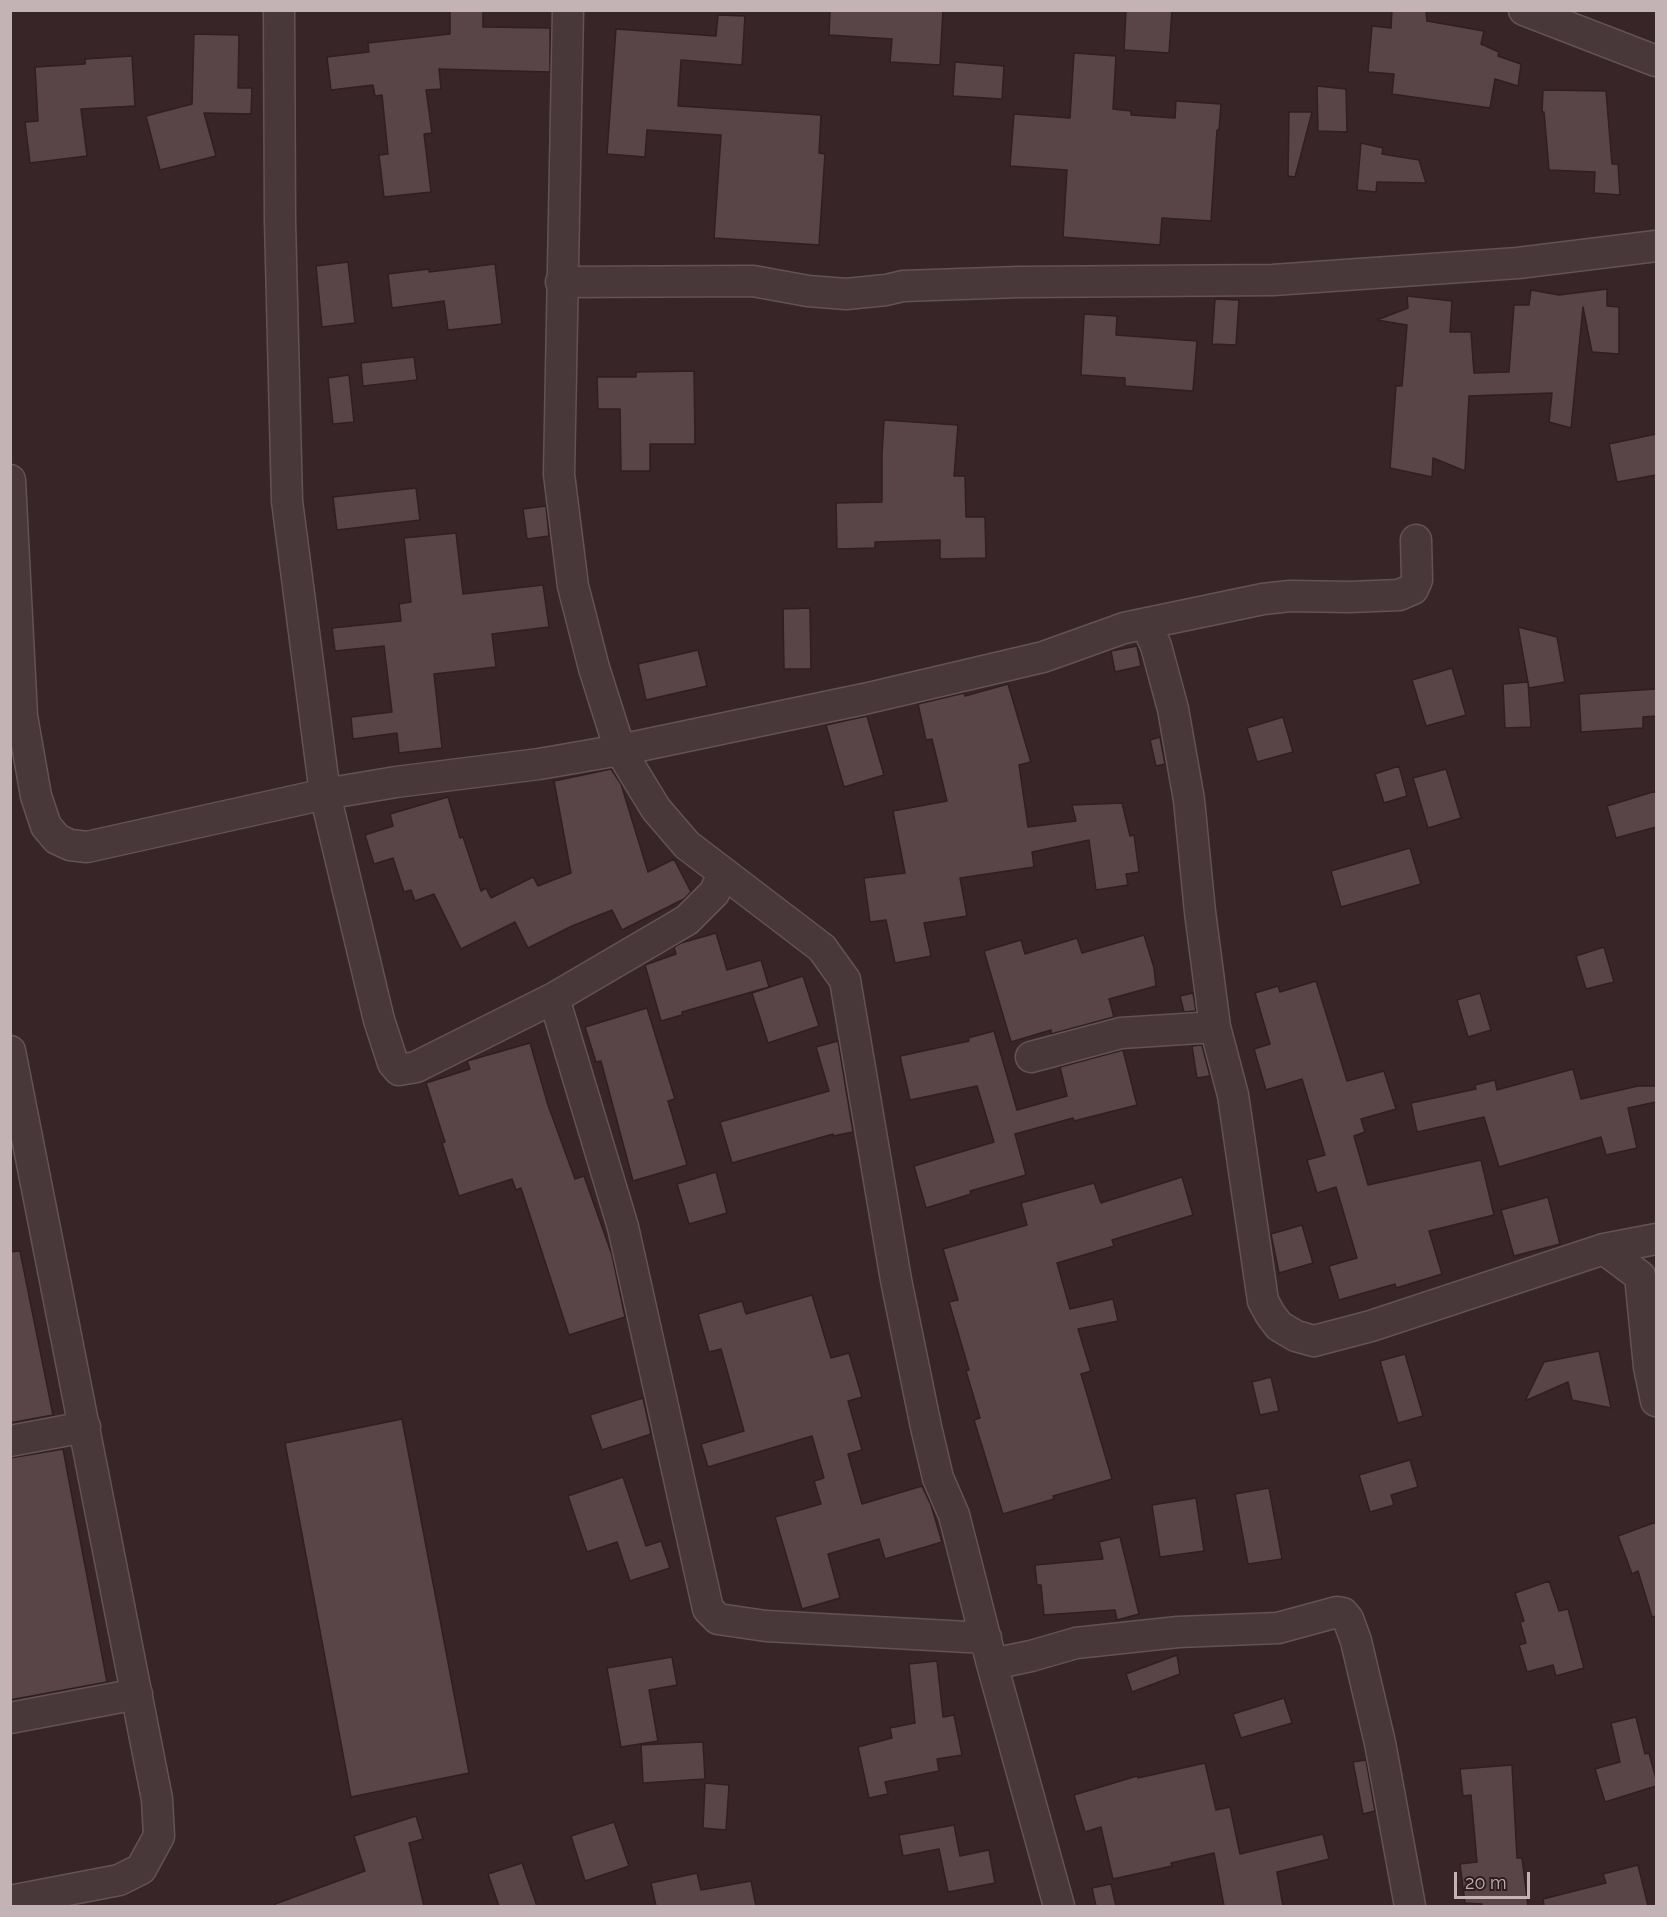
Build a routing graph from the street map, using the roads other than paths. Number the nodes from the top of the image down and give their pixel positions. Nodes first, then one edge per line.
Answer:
1 (279, 10) edge
2 (568, 10) edge
3 (1524, 10) edge
4 (1656, 61) edge
5 (1656, 246) edge
6 (561, 282) junction
7 (10, 480) edge
8 (1416, 540) dead end
9 (1146, 624) junction
10 (620, 750) junction
11 (325, 794) junction
12 (724, 873) junction
13 (554, 998) junction
14 (1215, 1028) junction
15 (10, 1051) edge
16 (1031, 1057) dead end
17 (1656, 1239) edge
18 (1604, 1250) junction
19 (1648, 1269) edge
20 (1656, 1401) edge
21 (85, 1427) junction
22 (10, 1442) edge
23 (989, 1651) junction
24 (137, 1694) junction
25 (10, 1718) edge
26 (10, 1901) edge
27 (1059, 1906) edge
28 (1410, 1906) edge

1 - 11 street
2 - 6 street
3 - 4 street
5 - 6 street
6 - 10 street
7 - 11 street
8 - 9 street
9 - 10 street
9 - 14 street
10 - 11 street
10 - 12 street
11 - 13 street
12 - 13 street
12 - 23 street
13 - 23 street
14 - 16 street
14 - 18 street
15 - 21 street
17 - 18 street
18 - 19 street
19 - 20 street
21 - 22 street
21 - 24 street
23 - 27 street
23 - 28 street
24 - 25 street
24 - 26 street

